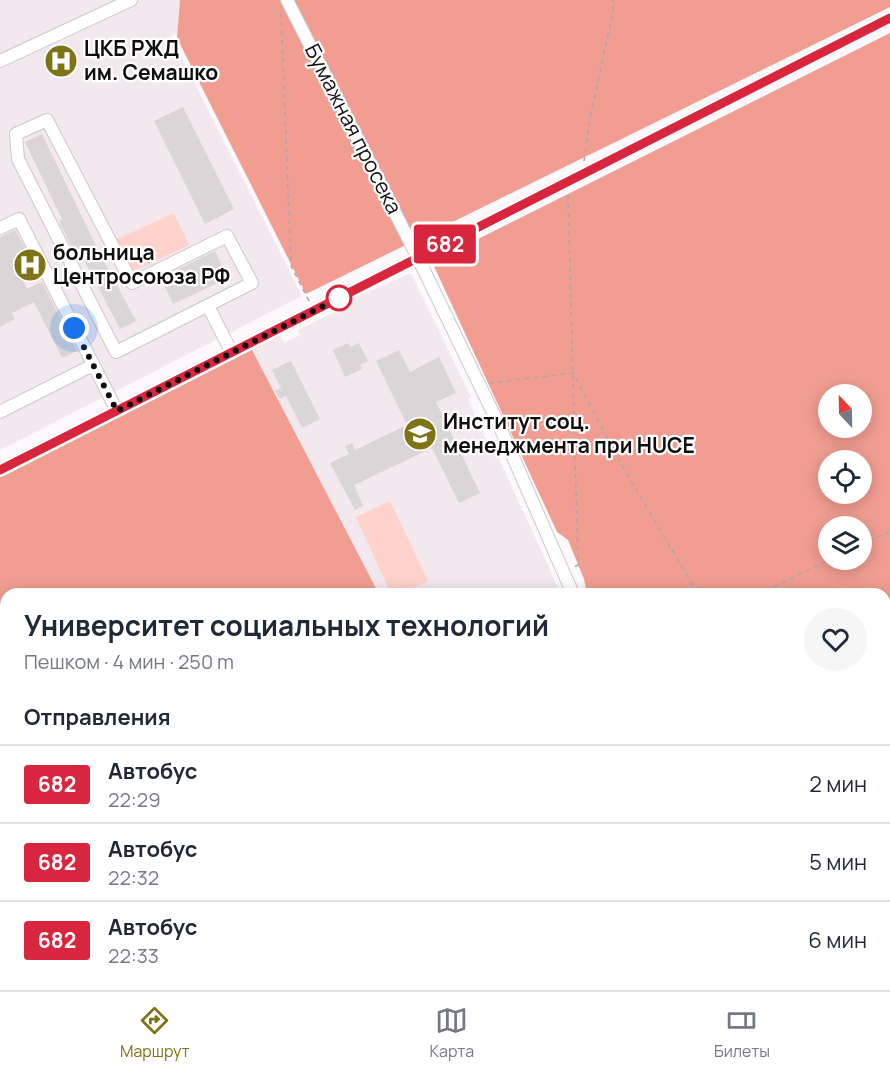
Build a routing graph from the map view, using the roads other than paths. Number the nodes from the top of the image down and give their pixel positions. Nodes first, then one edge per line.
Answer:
1 (131, 0) edge
2 (287, 0) edge
3 (890, 18) edge
4 (0, 61) edge
5 (0, 228) edge
6 (418, 258) junction
7 (208, 306) junction
8 (232, 353) junction
9 (93, 365) junction
10 (117, 411) junction
11 (0, 412) edge
12 (0, 470) edge
13 (570, 588) edge

1 - 4 street
2 - 6 street, Бумажная просека
3 - 6 street
5 - 9 street
6 - 8 street
6 - 13 street, Бумажная просека
7 - 7 street
7 - 8 street
8 - 10 street
9 - 10 street
9 - 11 street
10 - 12 street

